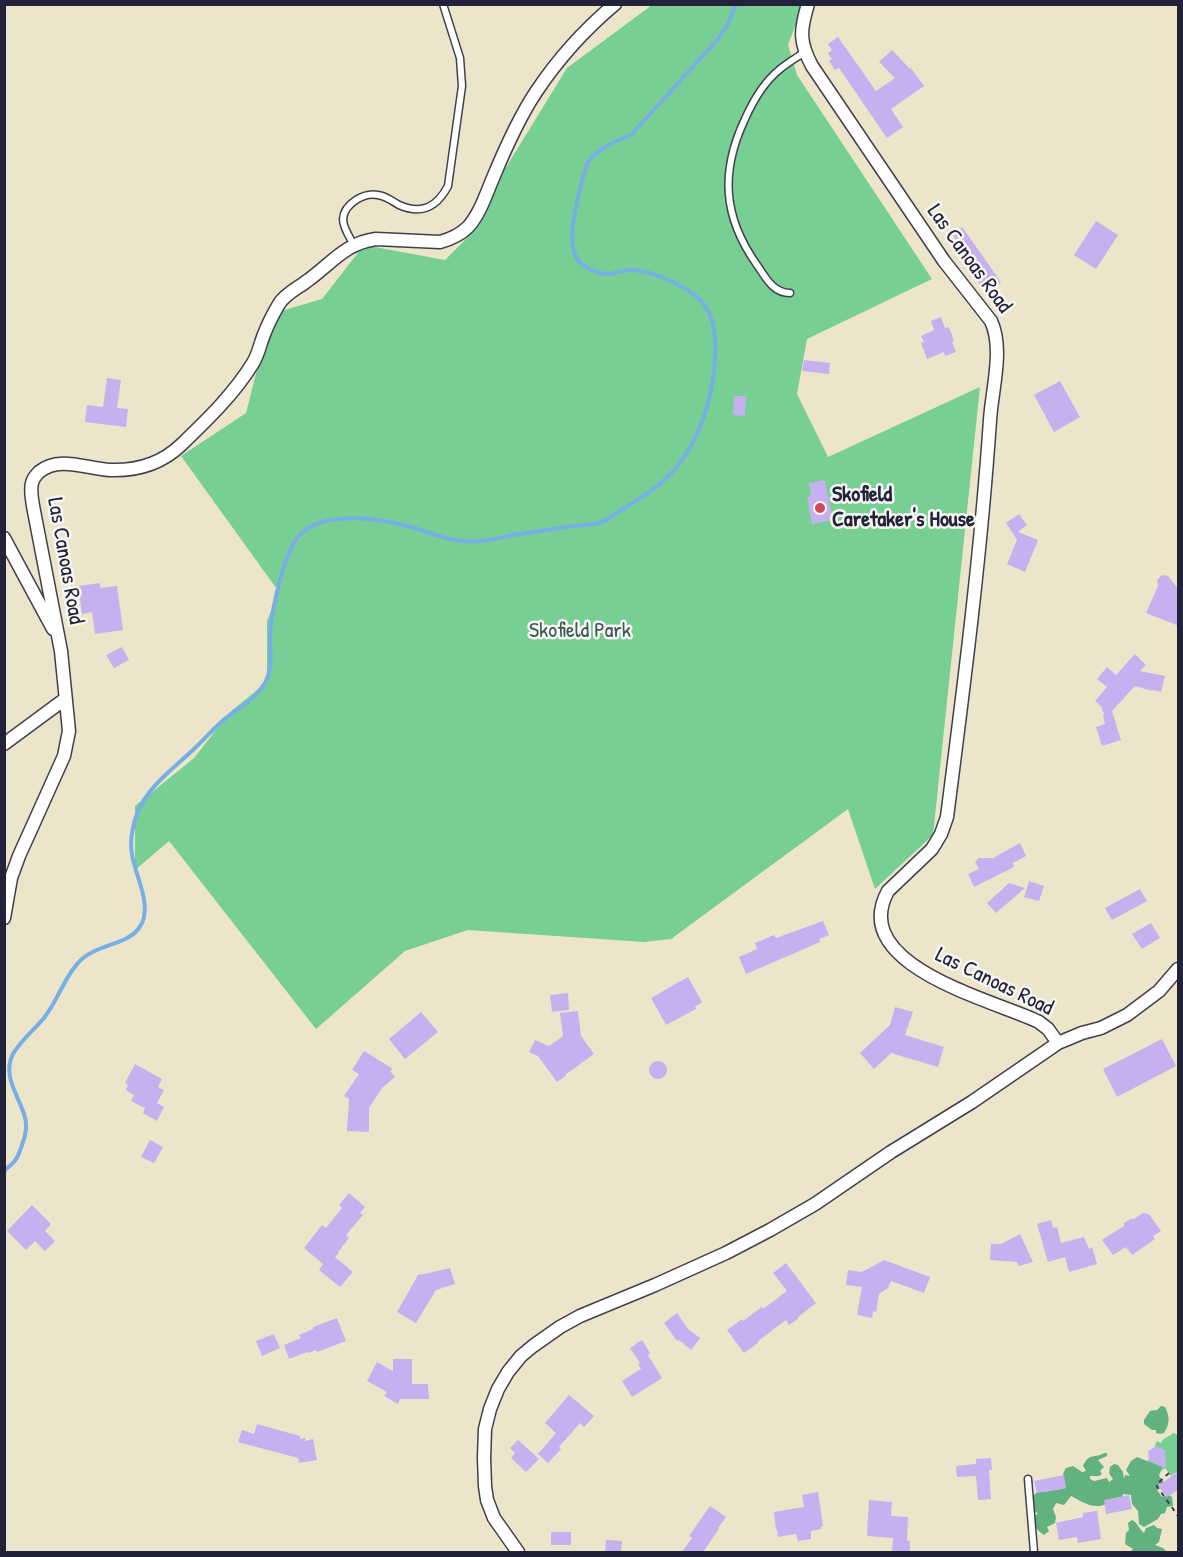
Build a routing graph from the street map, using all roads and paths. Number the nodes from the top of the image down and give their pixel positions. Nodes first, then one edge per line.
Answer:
1 (442, 4) edge
2 (615, 4) edge
3 (808, 4) edge
4 (805, 52) junction
5 (354, 245) junction
6 (790, 293) dead end
7 (4, 538) edge
8 (59, 641) junction
9 (65, 699) junction
10 (4, 744) edge
11 (4, 918) edge
12 (1179, 969) edge
13 (1058, 1043) junction
14 (1169, 1473) dead end
15 (1028, 1479) dead end
16 (1179, 1516) edge
17 (518, 1552) edge
18 (1034, 1552) edge

1 - 5 lane
2 - 5 street, Las Canoas Road
3 - 4 street, Las Canoas Road
4 - 6 lane
4 - 13 street, Las Canoas Road
5 - 8 street, Las Canoas Road
7 - 8 street
8 - 9 street, Las Canoas Road
9 - 10 street
9 - 11 street, Las Canoas Road
12 - 13 street
13 - 17 street, Las Canoas Road
14 - 16 path
15 - 18 lane

